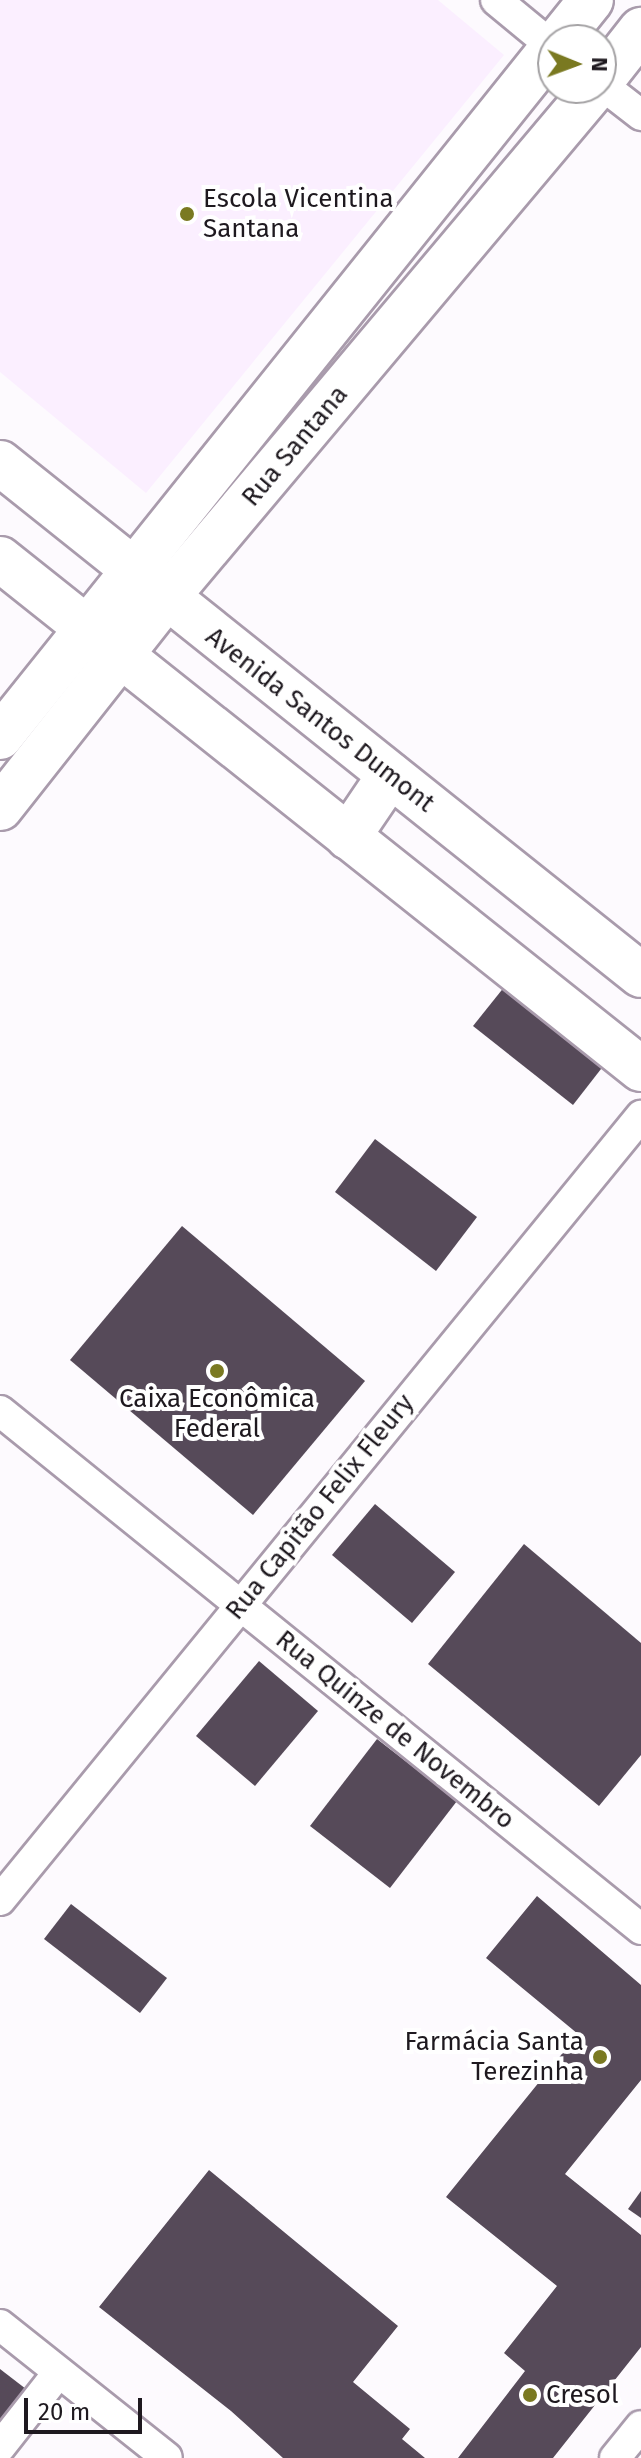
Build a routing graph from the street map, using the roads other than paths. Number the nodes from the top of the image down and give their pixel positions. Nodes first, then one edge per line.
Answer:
1 (496, 0) edge
2 (591, 0) edge
3 (572, 24) edge
4 (641, 30) edge
5 (537, 34) edge
6 (617, 61) edge
7 (537, 67) edge
8 (617, 95) edge
9 (582, 104) edge
10 (641, 115) edge
11 (343, 308) junction
12 (383, 341) junction
13 (277, 391) junction
14 (314, 423) junction
15 (0, 463) edge
16 (0, 559) edge
17 (131, 570) junction
18 (166, 598) junction
19 (85, 627) junction
20 (121, 658) junction
21 (0, 737) edge
22 (390, 775) junction
23 (0, 808) edge
24 (348, 837) junction
25 (641, 975) edge
26 (641, 1069) edge
27 (641, 1116) edge
28 (0, 1411) edge
29 (240, 1604) junction
30 (0, 1900) edge
31 (641, 1929) edge
32 (0, 2325) edge
33 (59, 2372) junction
34 (641, 2426) edge
35 (0, 2447) edge
36 (167, 2458) edge
37 (615, 2458) edge

1 - 5 street
2 - 3 street
4 - 6 street
7 - 11 street, Rua Santana
8 - 10 street
9 - 12 street, Rua Santana
11 - 12 street
11 - 13 street, Rua Santana
12 - 14 street, Rua Santana
13 - 14 street
13 - 17 street, Rua Santana
14 - 18 street, Rua Santana
15 - 17 street, Avenida Santos Dumont
16 - 19 street
17 - 18 street, Avenida Santos Dumont
17 - 19 street, Rua Santana
18 - 20 street, Rua Santana
18 - 22 street, Avenida Santos Dumont
19 - 20 street
19 - 21 street, Rua Santana
20 - 23 street, Rua Santana
20 - 24 street
22 - 24 street
22 - 25 street, Avenida Santos Dumont
24 - 26 street
27 - 29 street, Rua Capitão Felix Fleury
28 - 29 street, Rua Quinze de Novembro
29 - 30 street, Rua Capitão Felix Fleury
29 - 31 street, Rua Quinze de Novembro
32 - 33 street
33 - 35 street
33 - 36 street
34 - 37 street

